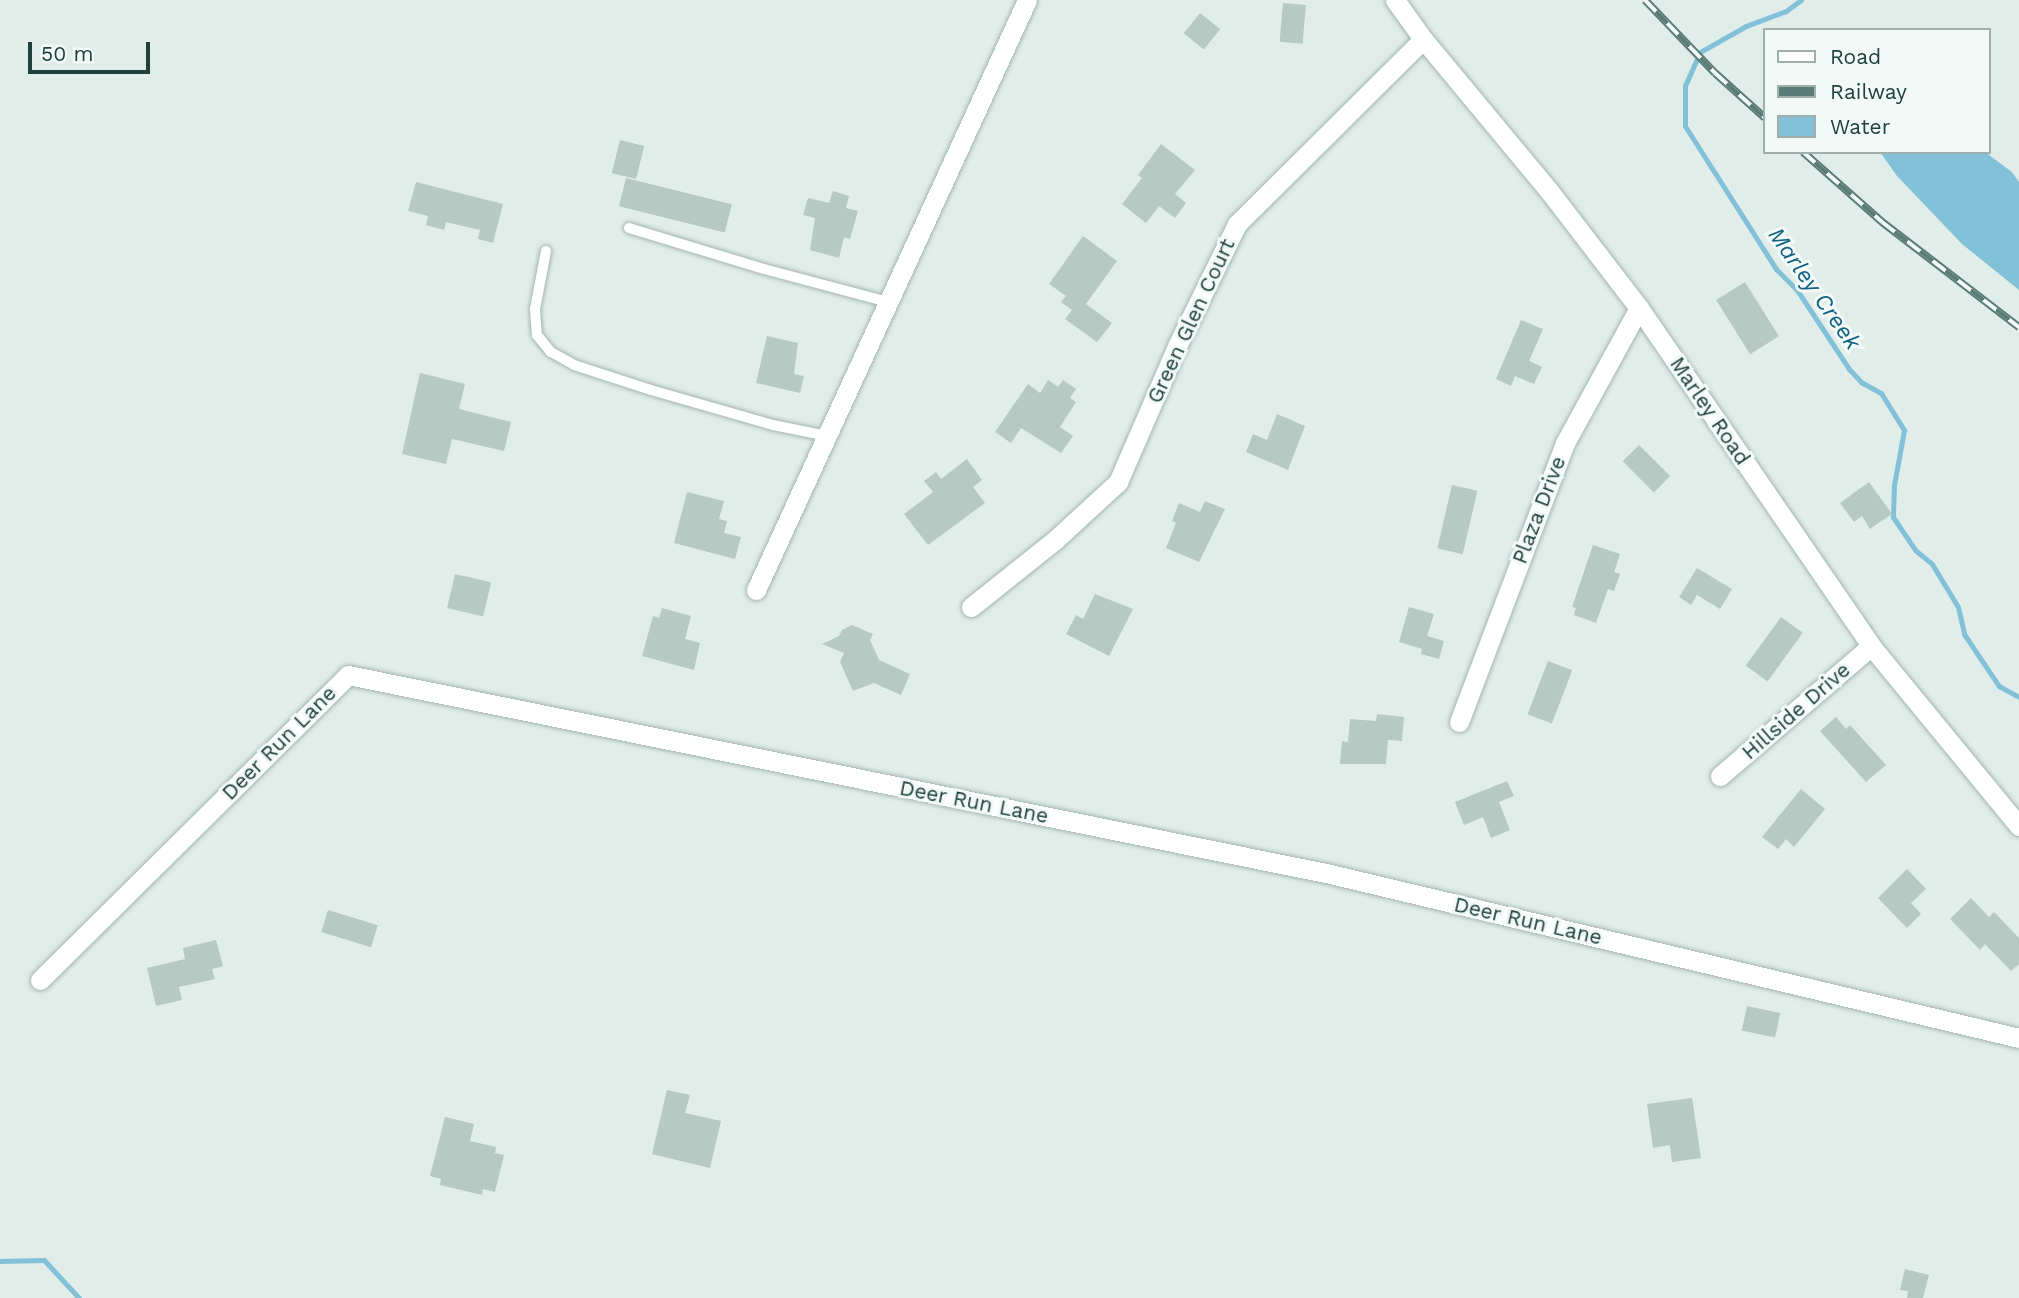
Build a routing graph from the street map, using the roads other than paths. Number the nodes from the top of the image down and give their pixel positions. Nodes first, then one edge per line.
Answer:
1 (1027, 0) edge
2 (1395, 0) edge
3 (1423, 39) junction
4 (629, 228) dead end
5 (545, 251) dead end
6 (888, 302) junction
7 (1639, 307) junction
8 (827, 436) junction
9 (756, 590) dead end
10 (971, 607) dead end
11 (1871, 646) junction
12 (1459, 722) dead end
13 (1720, 776) dead end
14 (2019, 826) edge
15 (40, 980) dead end
16 (2019, 1038) edge

1 - 6 street
2 - 3 street, Marley Road
3 - 7 street, Marley Road
3 - 10 street, Green Glen Court
4 - 6 lane
5 - 8 lane
6 - 8 street
7 - 11 street, Marley Road
7 - 12 street, Plaza Drive
8 - 9 street
11 - 13 street, Hillside Drive
11 - 14 street, Marley Road
15 - 16 street, Deer Run Lane

